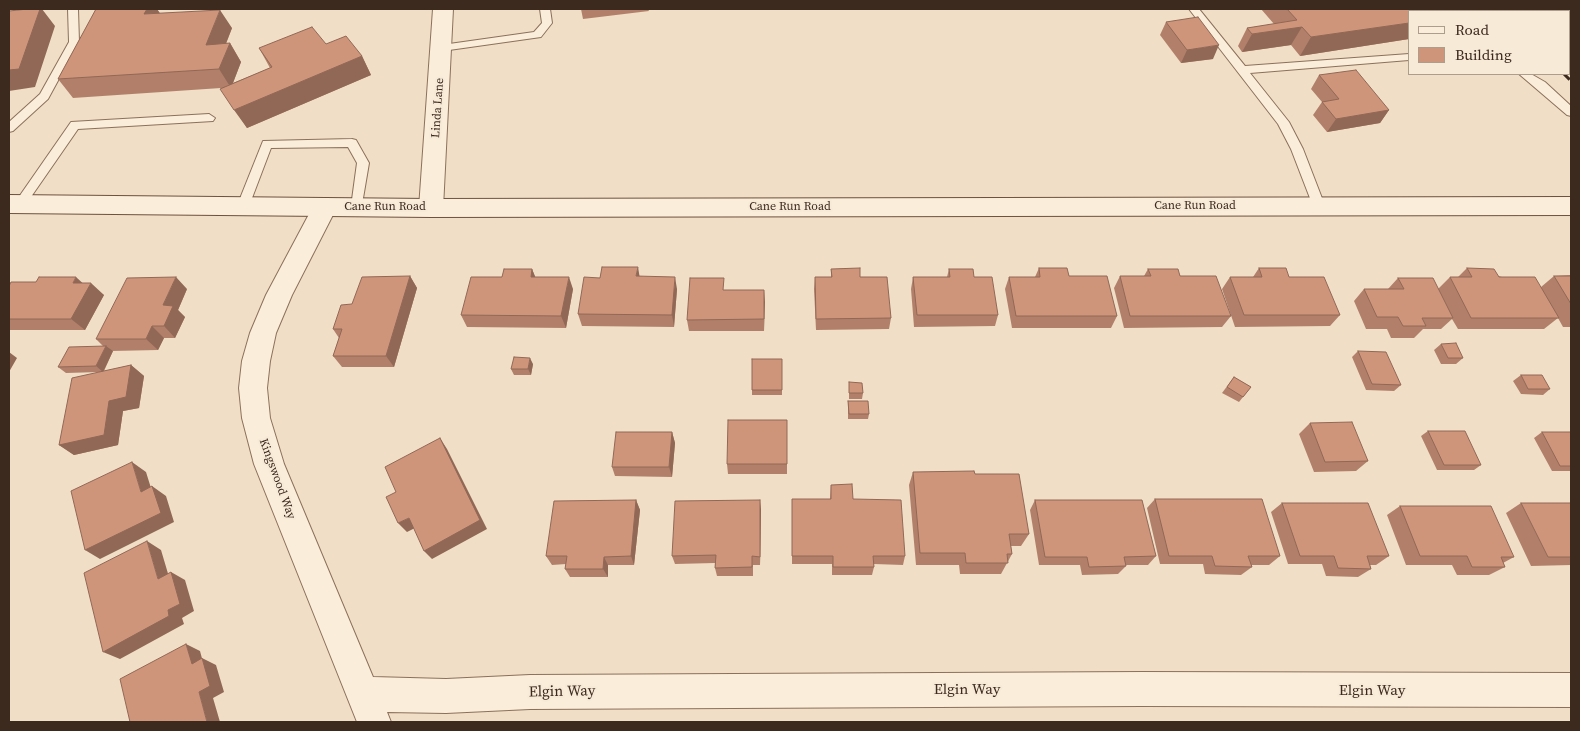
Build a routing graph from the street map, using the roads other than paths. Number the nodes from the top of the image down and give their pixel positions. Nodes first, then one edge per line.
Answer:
1 (73, 9) edge
2 (444, 9) edge
3 (545, 9) edge
4 (1194, 9) edge
5 (442, 48) junction
6 (1408, 57) edge
7 (1242, 70) junction
8 (1526, 75) edge
9 (1571, 112) edge
10 (210, 118) dead end
11 (9, 128) edge
12 (14, 204) edge
13 (243, 206) junction
14 (1319, 206) junction
15 (1571, 206) edge
16 (325, 207) junction
17 (357, 207) junction
18 (431, 208) junction
19 (1571, 690) edge
20 (368, 708) edge

1 - 11 lane
2 - 5 street, Linda Lane
3 - 5 lane
4 - 7 lane
5 - 18 street, Linda Lane
6 - 7 lane
7 - 14 lane
8 - 9 lane
10 - 12 lane
12 - 13 street, Cane Run Road
13 - 16 street, Cane Run Road
13 - 17 lane
14 - 15 street, Cane Run Road
14 - 18 street, Cane Run Road
16 - 17 street, Cane Run Road
16 - 20 street, Kingswood Way
17 - 18 street, Cane Run Road
19 - 20 street, Elgin Way

